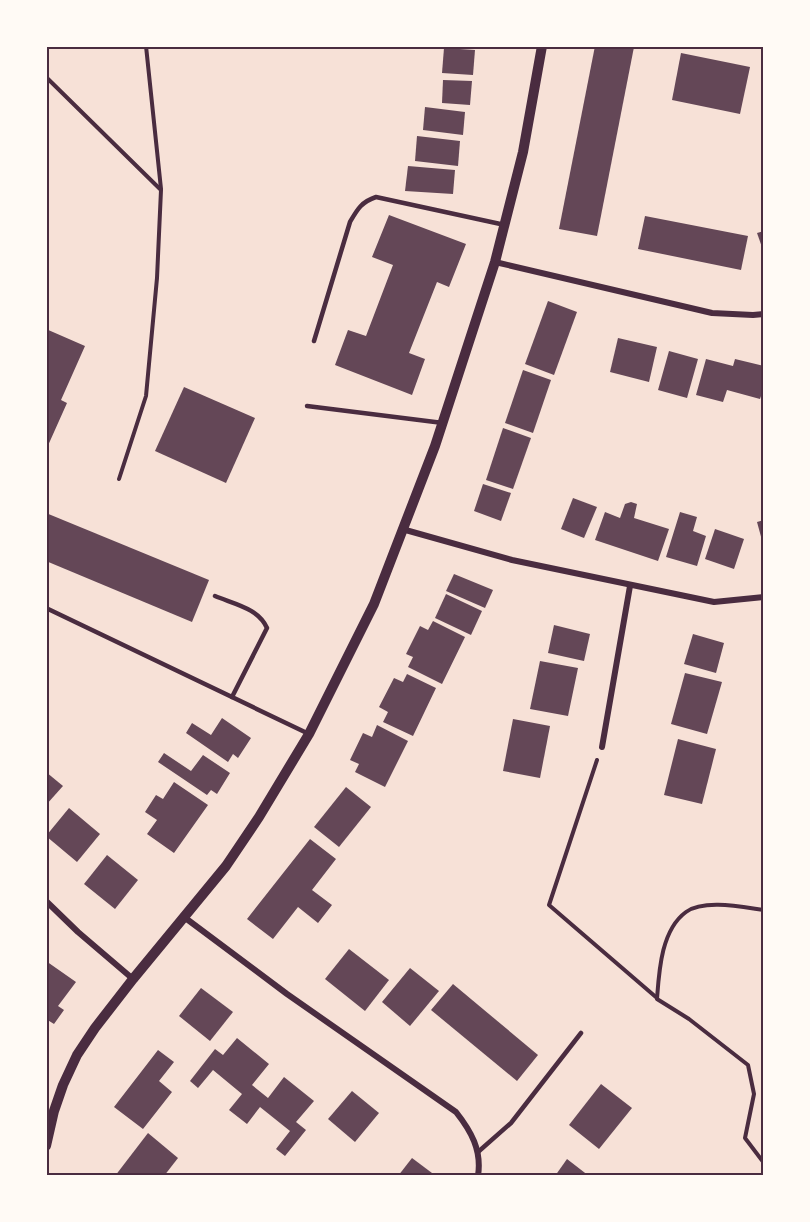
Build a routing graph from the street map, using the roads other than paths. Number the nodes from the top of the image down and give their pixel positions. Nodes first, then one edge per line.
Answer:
1 (542, 46) edge
2 (505, 225) junction
3 (495, 262) junction
4 (764, 314) edge
5 (314, 341) dead end
6 (308, 406) dead end
7 (442, 423) junction
8 (402, 529) junction
9 (630, 586) junction
10 (215, 596) dead end
11 (764, 597) edge
12 (46, 608) edge
13 (232, 697) junction
14 (309, 734) junction
15 (602, 747) road end
16 (46, 901) edge
17 (184, 917) junction
18 (133, 979) junction
19 (581, 1033) dead end
20 (46, 1146) edge
21 (478, 1152) junction
22 (478, 1176) edge

1 - 2 street
2 - 3 street
2 - 5 lane
3 - 4 street
3 - 7 street
6 - 7 lane
7 - 8 street
8 - 9 street
8 - 14 street
9 - 11 street
9 - 15 street
10 - 13 lane
12 - 13 lane
13 - 14 lane
14 - 17 street
16 - 18 street
17 - 18 street
17 - 21 street
18 - 20 street
19 - 21 lane
21 - 22 street

